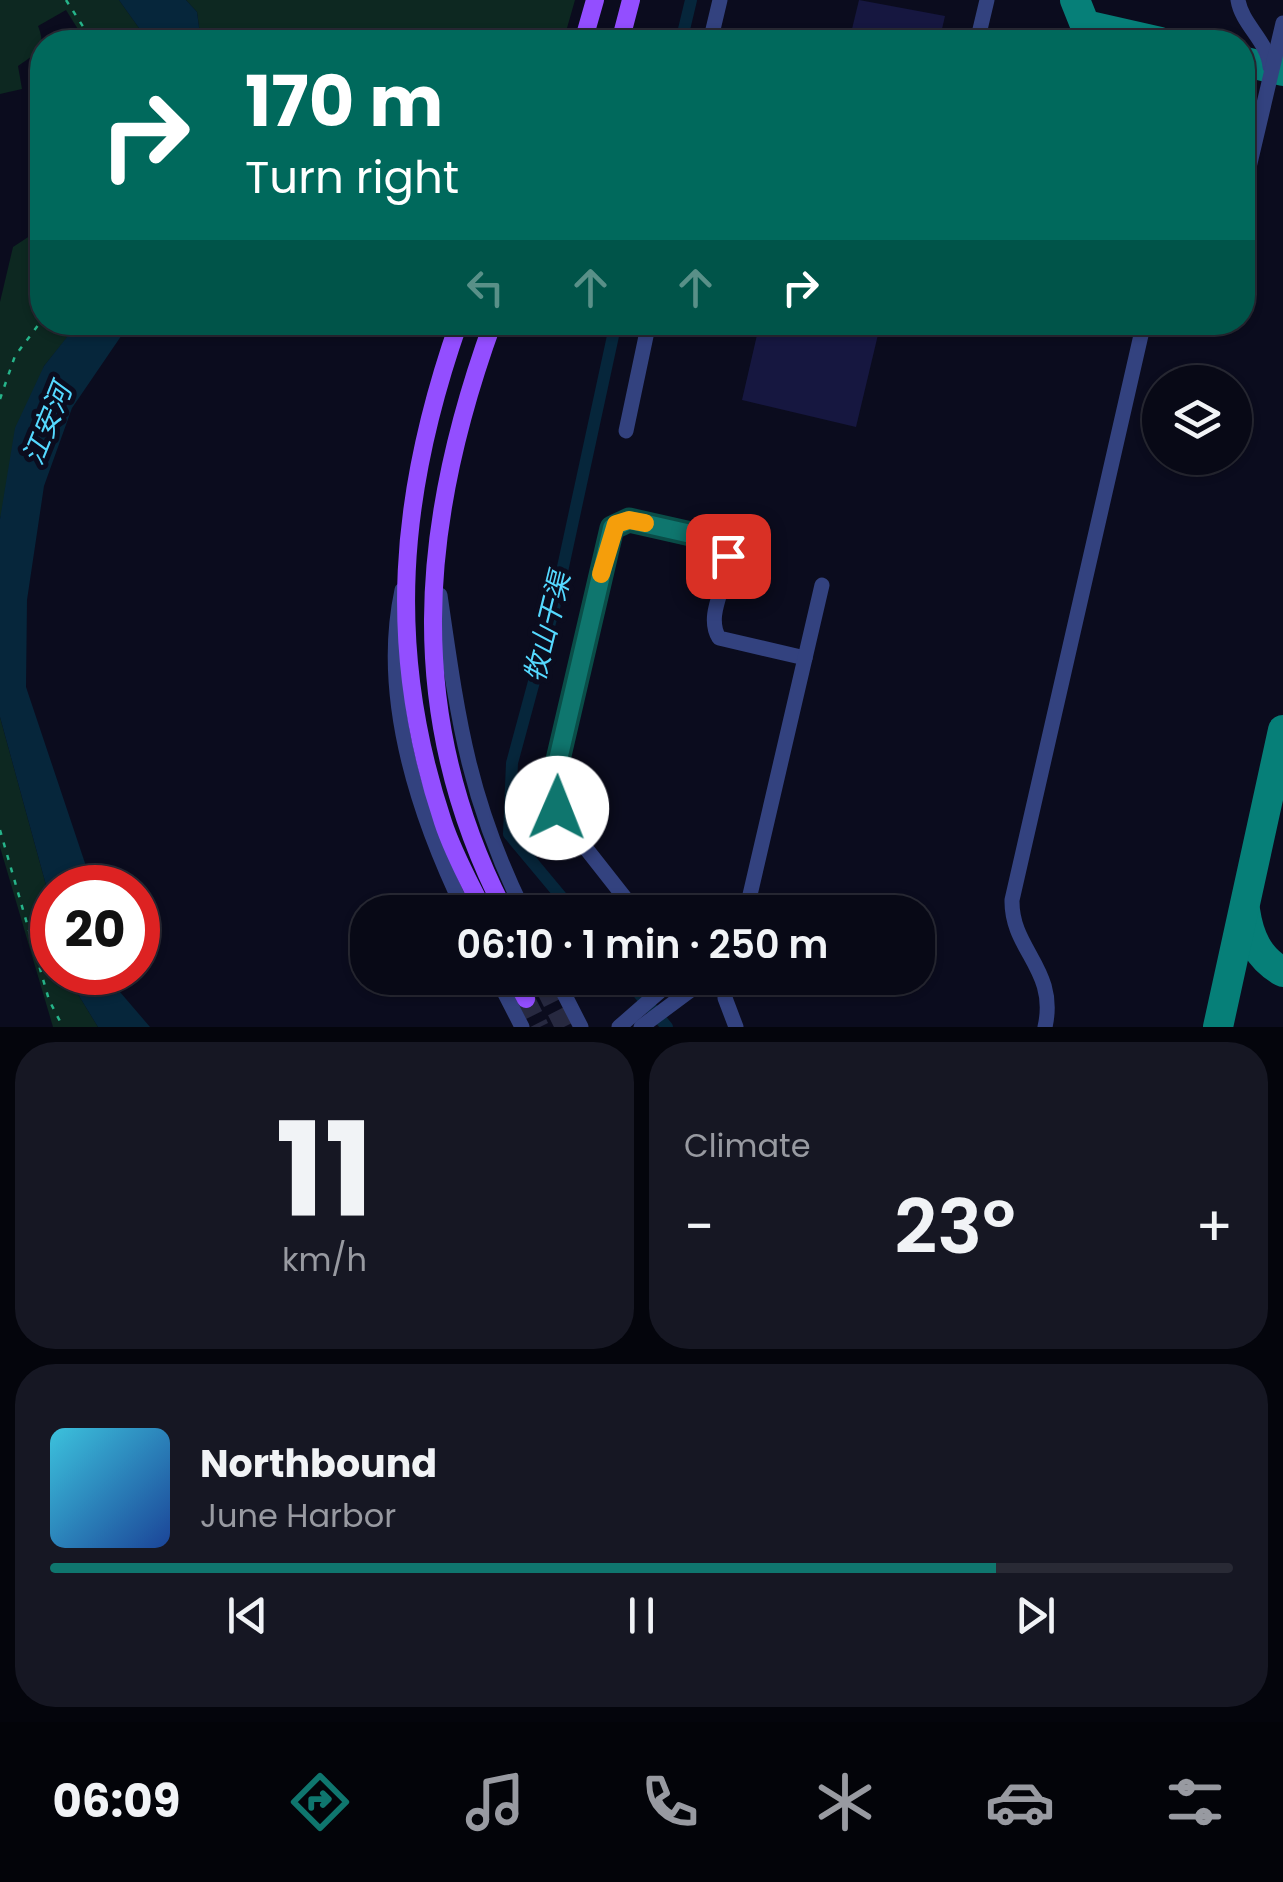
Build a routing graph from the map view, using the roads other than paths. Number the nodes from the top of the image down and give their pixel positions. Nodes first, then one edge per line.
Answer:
1 (595, 0) edge
2 (630, 0) edge
3 (720, 0) edge
4 (986, 0) edge
5 (1238, 0) edge
6 (1283, 19) edge
7 (1246, 20) junction
8 (586, 30) edge
9 (623, 30) edge
10 (713, 30) edge
11 (980, 30) edge
12 (1253, 30) edge
13 (1255, 34) edge
14 (1270, 78) junction
15 (1255, 142) edge
16 (454, 335) edge
17 (490, 335) edge
18 (646, 335) edge
19 (1141, 335) edge
20 (626, 432) dead end
21 (435, 566) junction
22 (404, 582) junction
23 (822, 585) dead end
24 (805, 658) junction
25 (459, 895) edge
26 (476, 895) edge
27 (498, 895) edge
28 (515, 895) edge
29 (623, 895) edge
30 (750, 895) edge
31 (506, 995) edge
32 (524, 995) edge
33 (557, 995) edge
34 (666, 995) edge
35 (676, 995) edge
36 (726, 995) edge
37 (526, 999) tunnel mouth
38 (663, 1002) junction
39 (630, 1024) edge
40 (522, 1027) edge
41 (581, 1027) edge
42 (736, 1027) edge
43 (1044, 1027) edge

1 - 8 main road
2 - 9 main road
3 - 10 street
4 - 11 street
5 - 7 street
6 - 7 street
6 - 14 street
7 - 12 street
13 - 14 street
14 - 15 street
16 - 22 main road
17 - 21 main road
18 - 20 street
19 - 43 street
21 - 27 main road
21 - 28 street
22 - 25 street
22 - 26 main road
23 - 24 street
24 - 29 street
24 - 30 street
31 - 40 street
32 - 37 main road
33 - 41 street
34 - 38 street
35 - 38 street
36 - 42 street
38 - 39 street

